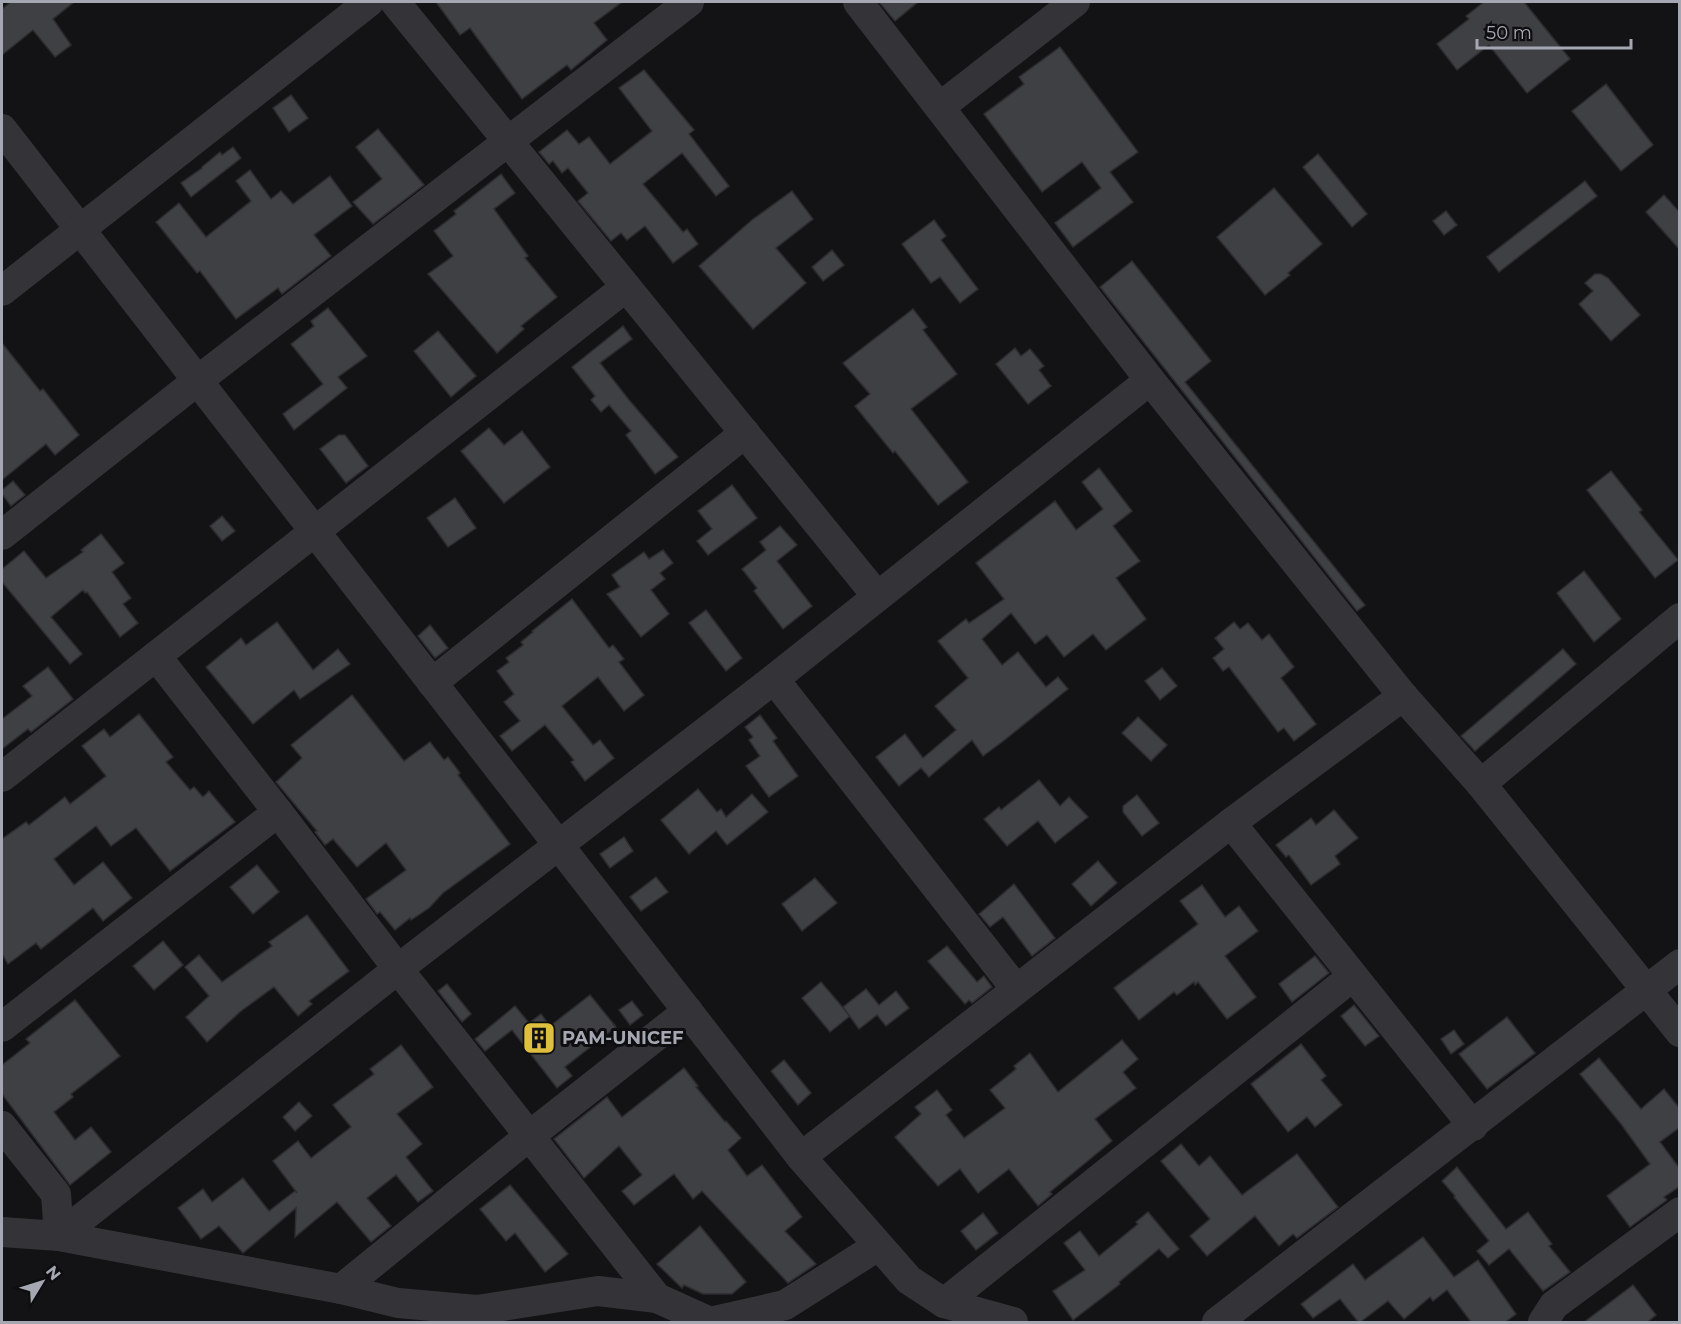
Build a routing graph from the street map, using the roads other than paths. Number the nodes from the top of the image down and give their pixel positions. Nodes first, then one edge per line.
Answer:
1 (369, 2) edge
2 (396, 2) edge
3 (689, 2) edge
4 (858, 2) edge
5 (1075, 2) edge
6 (940, 107) junction
7 (2, 129) edge
8 (508, 140) junction
9 (80, 230) junction
10 (627, 286) junction
11 (2, 291) edge
12 (1150, 380) junction
13 (197, 381) junction
14 (746, 433) junction
15 (314, 532) junction
16 (2, 535) edge
17 (877, 596) junction
18 (1680, 618) edge
19 (156, 656) junction
20 (774, 679) junction
21 (432, 683) junction
22 (1403, 696) junction
23 (2, 777) edge
24 (1481, 784) junction
25 (278, 812) junction
26 (1231, 823) junction
27 (558, 845) junction
28 (1680, 964) edge
29 (398, 969) junction
30 (1353, 976) junction
31 (1016, 989) junction
32 (1647, 991) junction
33 (688, 1011) junction
34 (2, 1027) edge
35 (1680, 1032) edge
36 (2, 1126) edge
37 (1473, 1126) junction
38 (528, 1137) junction
39 (801, 1157) junction
40 (1680, 1212) edge
41 (2, 1232) edge
42 (59, 1236) junction
43 (878, 1246) junction
44 (341, 1289) junction
45 (657, 1298) junction
46 (944, 1303) junction
47 (1013, 1323) edge
48 (1217, 1323) edge
49 (1543, 1323) edge

1 - 9 street
2 - 8 street
3 - 8 street
4 - 6 street
5 - 6 street
6 - 12 street
7 - 9 street
8 - 10 street
8 - 13 street
9 - 11 street
9 - 13 street
10 - 14 street
10 - 15 street
12 - 17 street
12 - 22 street
13 - 15 street
13 - 16 street
14 - 17 street
14 - 21 street
15 - 19 street
15 - 21 street
17 - 20 street
18 - 24 street
19 - 23 street
19 - 25 street
20 - 27 street
20 - 31 street
21 - 27 street
22 - 24 street
22 - 26 street
24 - 32 street
25 - 29 street
25 - 34 street
26 - 30 street
26 - 31 street
27 - 29 street
27 - 33 street
28 - 32 street
29 - 38 street
29 - 42 street
30 - 37 street
30 - 46 street
31 - 39 street
32 - 35 street
32 - 37 street
33 - 38 street
33 - 39 street
36 - 42 street
37 - 48 street
38 - 44 street
38 - 45 street
39 - 43 street
40 - 49 street
41 - 42 street
42 - 44 street
43 - 45 street
43 - 46 street
44 - 45 street
46 - 47 street

